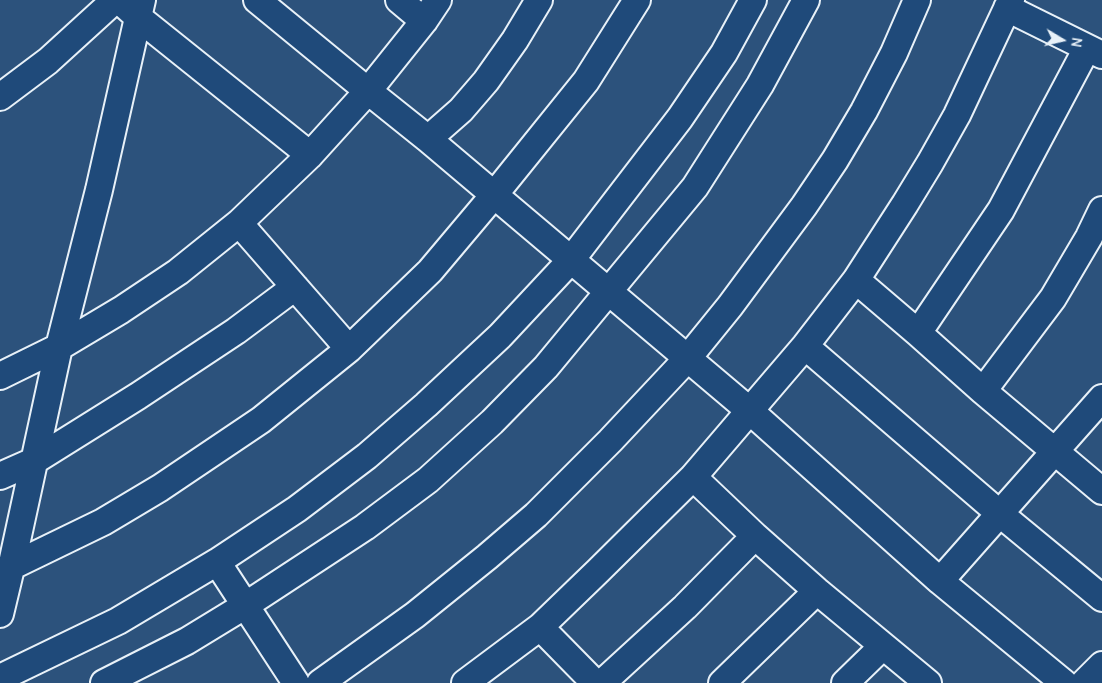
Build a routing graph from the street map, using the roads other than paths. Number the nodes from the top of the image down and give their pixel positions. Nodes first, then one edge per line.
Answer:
1 (115, 0) edge
2 (120, 0) edge
3 (257, 0) edge
4 (399, 0) edge
5 (438, 0) edge
6 (539, 0) edge
7 (637, 0) edge
8 (753, 0) edge
9 (806, 0) edge
10 (917, 0) edge
11 (1009, 4) edge
12 (140, 9) edge
13 (424, 21) junction
14 (1095, 52) edge
15 (368, 91) junction
16 (0, 97) edge
17 (428, 139) junction
18 (310, 155) junction
19 (494, 195) junction
20 (1102, 210) edge
21 (239, 224) junction
22 (571, 260) junction
23 (856, 280) junction
24 (295, 287) junction
25 (608, 292) junction
26 (918, 333) junction
27 (805, 346) junction
28 (59, 347) junction
29 (349, 348) junction
30 (687, 359) junction
31 (0, 376) edge
32 (983, 391) junction
33 (1102, 398) edge
34 (750, 412) junction
35 (1054, 451) junction
36 (34, 461) junction
37 (0, 476) edge
38 (693, 477) junction
39 (1102, 491) edge
40 (1000, 513) junction
41 (755, 536) junction
42 (217, 562) junction
43 (6, 570) edge
44 (940, 581) junction
45 (817, 591) junction
46 (1102, 598) edge
47 (246, 605) junction
48 (0, 614) edge
49 (540, 627) junction
50 (883, 646) junction
51 (1102, 665) edge
52 (0, 678) edge
53 (471, 681) edge
54 (104, 683) edge
55 (296, 683) edge
56 (320, 683) edge
57 (595, 683) edge
58 (602, 683) edge
59 (722, 683) edge
60 (845, 683) edge
61 (928, 683) edge
62 (1064, 683) edge
63 (1084, 683) edge

1 - 16 street
2 - 12 street
3 - 15 street
4 - 13 street
5 - 13 street
6 - 17 street
7 - 19 street
8 - 22 street
9 - 25 street
10 - 30 street
11 - 14 street
11 - 23 street
12 - 18 street
12 - 28 street
13 - 15 street
14 - 26 street
15 - 17 street
15 - 18 street
17 - 19 street
18 - 21 street
19 - 22 street
19 - 29 street
20 - 32 street
21 - 24 street
21 - 28 street
22 - 25 street
22 - 42 street
23 - 26 street
23 - 27 street
24 - 29 street
24 - 36 street
25 - 30 street
25 - 47 street
26 - 32 street
27 - 34 street
27 - 40 street
28 - 31 street
28 - 36 street
29 - 43 street
30 - 34 street
30 - 56 street
32 - 35 street
33 - 35 street
34 - 38 street
34 - 44 street
35 - 39 street
35 - 40 street
36 - 37 street
36 - 43 street
38 - 41 street
38 - 49 street
40 - 44 street
40 - 46 street
41 - 45 street
41 - 58 street
42 - 47 street
42 - 52 street
43 - 48 street
44 - 62 street
45 - 50 street
45 - 59 street
47 - 54 street
47 - 55 street
49 - 53 street
49 - 57 street
50 - 60 street
50 - 61 street
51 - 63 street

